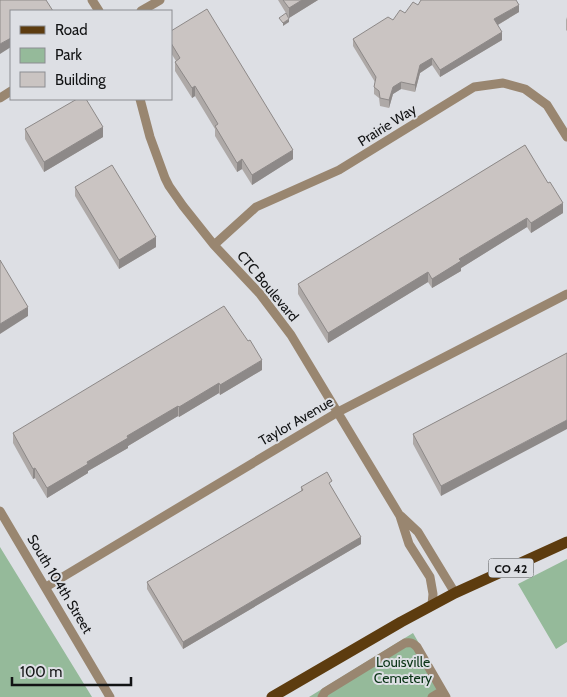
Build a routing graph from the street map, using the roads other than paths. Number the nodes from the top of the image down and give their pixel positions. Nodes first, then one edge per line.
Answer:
1 (160, 0) edge
2 (143, 10) edge
3 (140, 100) edge
4 (567, 137) edge
5 (214, 245) junction
6 (567, 294) edge
7 (338, 412) junction
8 (0, 511) edge
9 (400, 516) junction
10 (567, 542) edge
11 (46, 587) junction
12 (455, 593) junction
13 (432, 605) junction
14 (444, 694) edge
15 (110, 697) edge
16 (272, 697) edge
17 (322, 697) edge
18 (432, 697) edge

1 - 2 street
3 - 5 street, CTC Boulevard
4 - 5 street, Prairie Way
5 - 7 street, CTC Boulevard
6 - 7 street, Taylor Avenue
7 - 9 street, CTC Boulevard
7 - 11 street, Taylor Avenue
8 - 11 street, South 104th Street
9 - 12 street, CTC Boulevard
9 - 13 street, CTC Boulevard
10 - 12 main road, CO 42
11 - 15 street, South 104th Street
12 - 13 main road, CO 42
13 - 16 main road, CO 42
14 - 17 street
14 - 18 street

